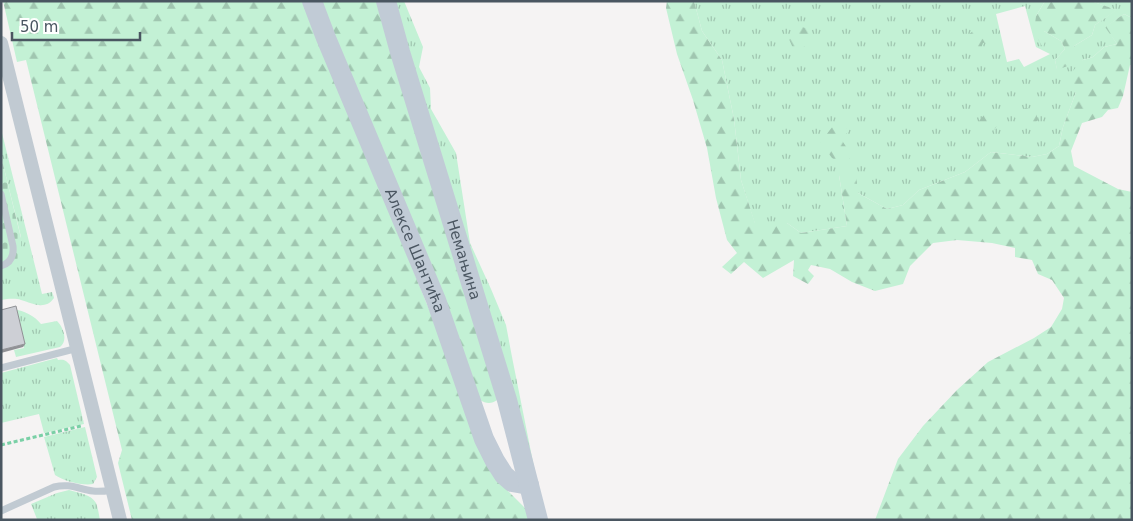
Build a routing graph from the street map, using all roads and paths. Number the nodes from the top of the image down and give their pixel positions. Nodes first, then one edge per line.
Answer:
1 (312, 1) edge
2 (386, 1) edge
3 (1, 43) edge
4 (1, 194) edge
5 (1, 266) edge
6 (78, 348) junction
7 (1, 368) edge
8 (96, 422) junction
9 (1, 445) edge
10 (529, 485) junction
11 (113, 490) junction
12 (1, 511) edge
13 (120, 520) edge
14 (538, 520) edge

1 - 10 main road, Алексе Шантића
2 - 10 main road, Немањина
3 - 6 street
4 - 5 lane
6 - 7 lane
6 - 8 street
8 - 9 path
8 - 11 street
10 - 14 main road, Немањина
11 - 12 lane
11 - 13 street

